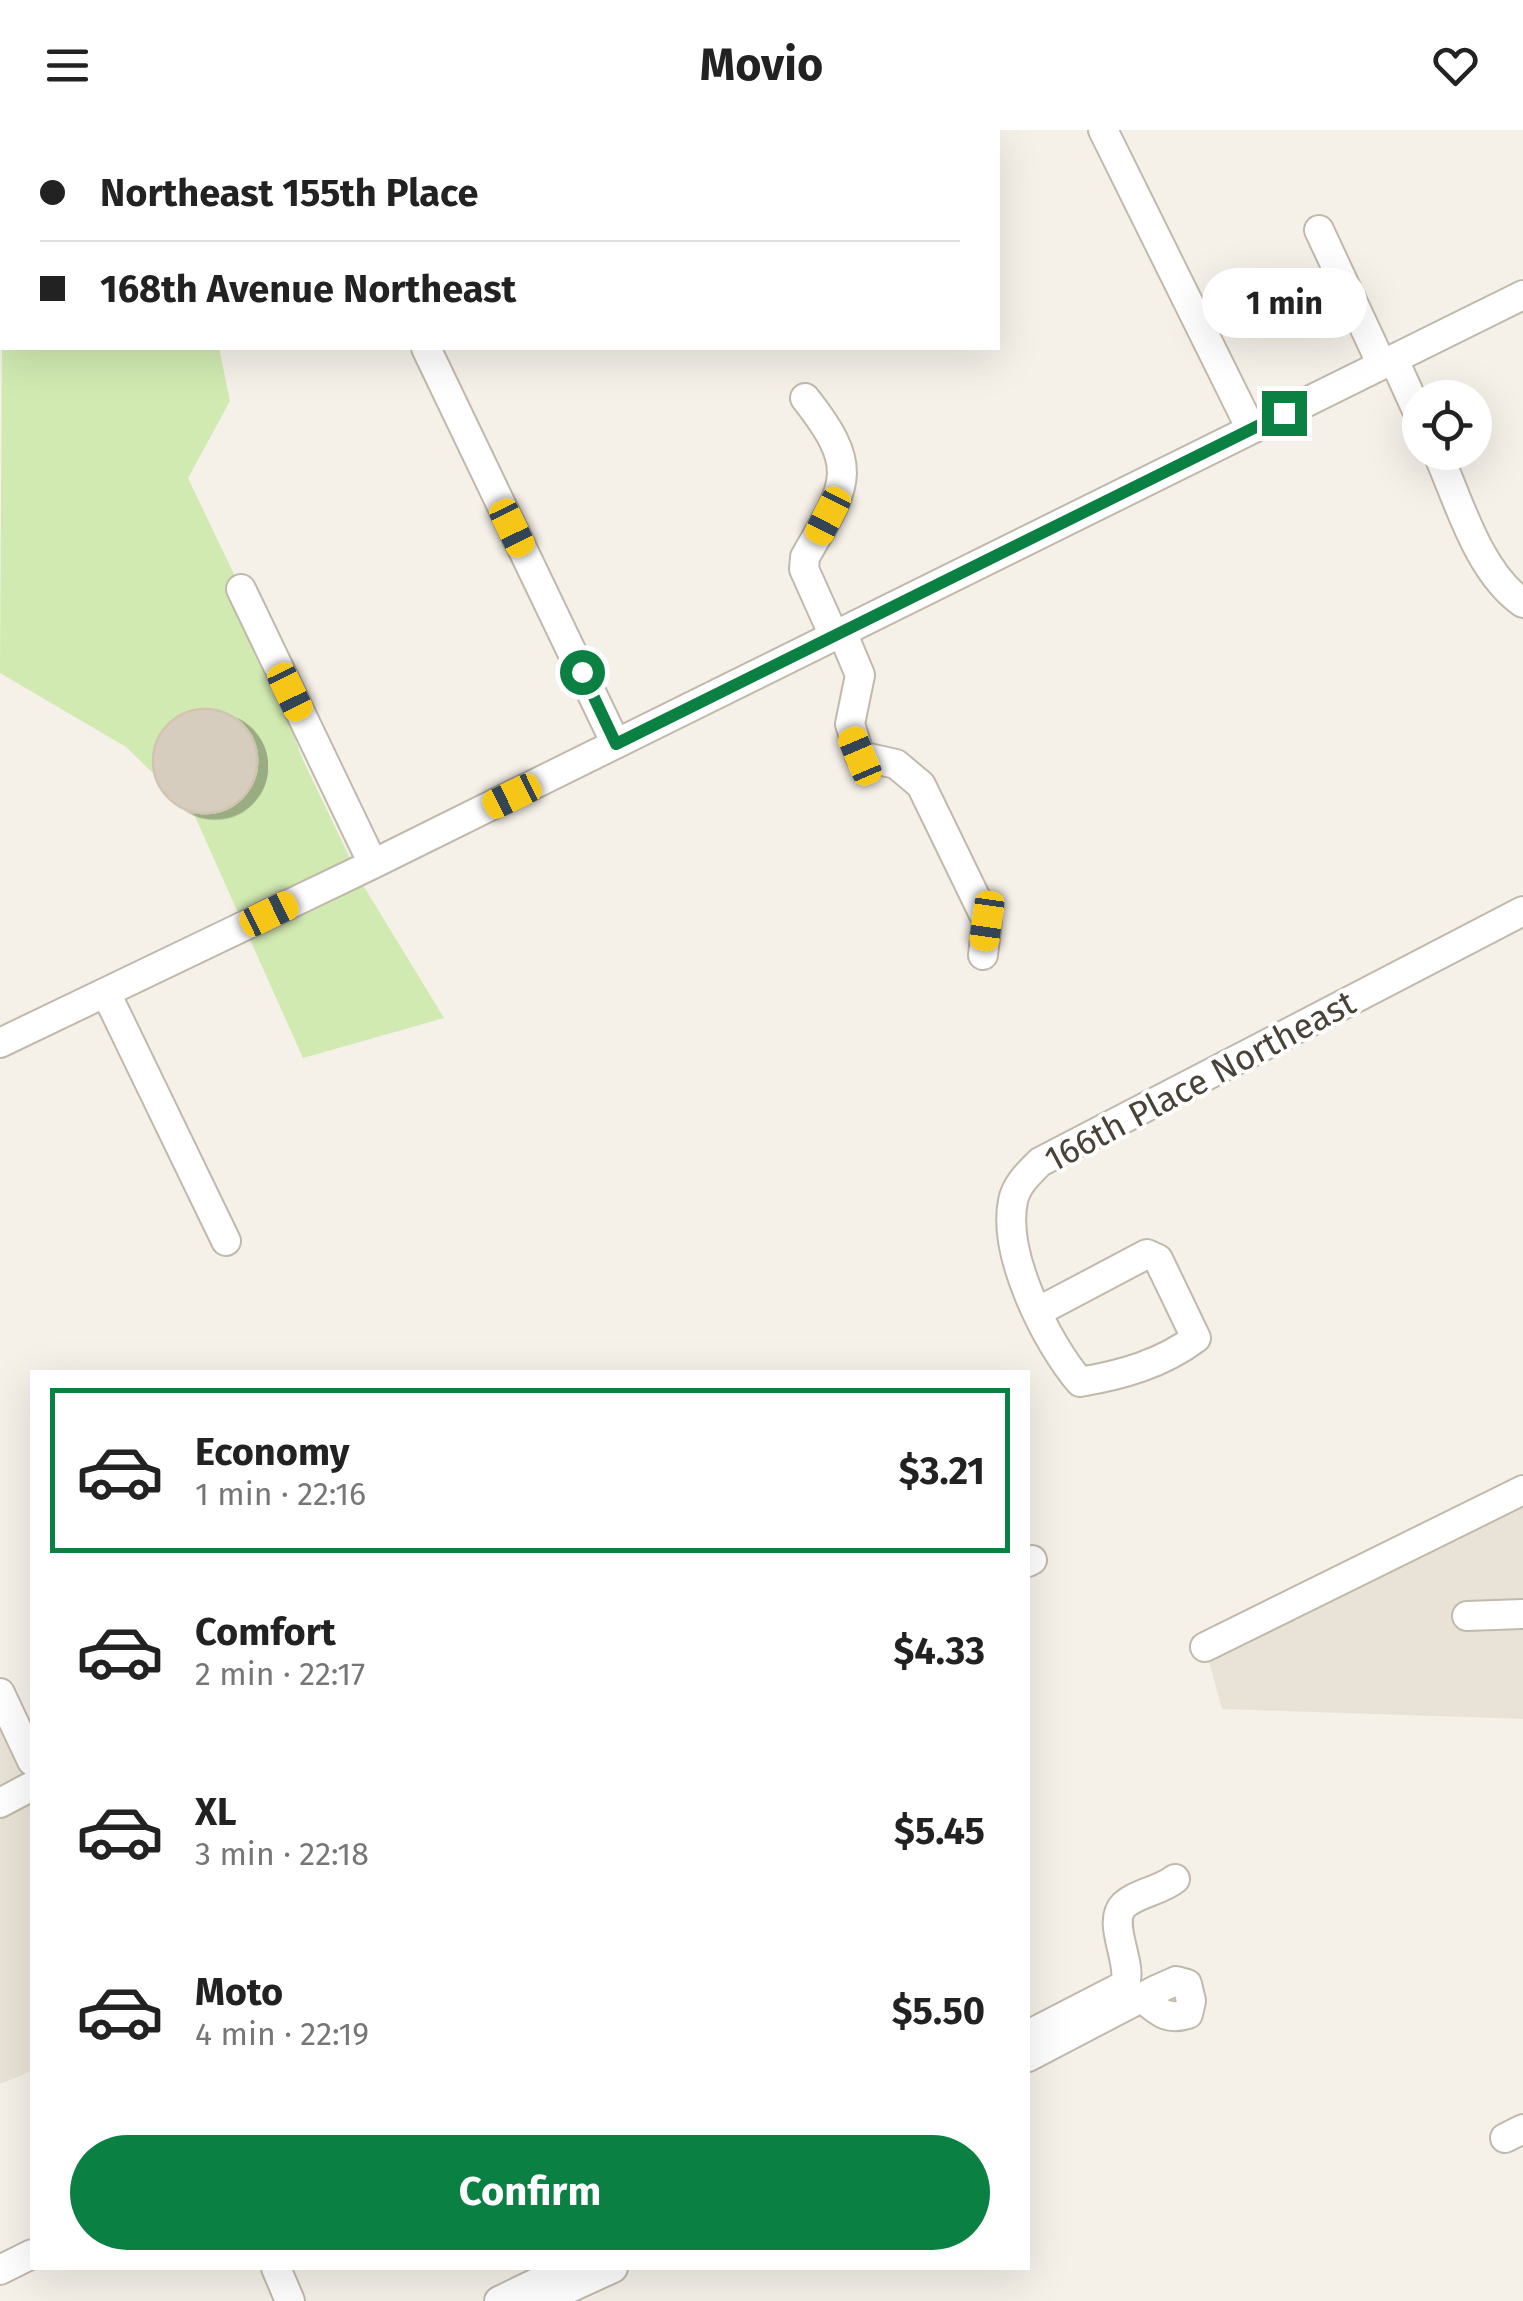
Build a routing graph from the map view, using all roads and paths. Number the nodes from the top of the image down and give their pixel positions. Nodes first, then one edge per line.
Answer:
1 (1104, 130) edge
2 (1319, 230) dead end
3 (1523, 295) edge
4 (427, 350) edge
5 (1388, 362) junction
6 (1402, 386) edge
7 (805, 398) dead end
8 (1251, 429) junction
9 (1445, 470) edge
10 (241, 589) dead end
11 (1523, 603) edge
12 (838, 634) junction
13 (616, 744) junction
14 (372, 864) junction
15 (1523, 911) edge
16 (983, 955) dead end
17 (106, 993) junction
18 (0, 1043) edge
19 (226, 1240) dead end
20 (1044, 1321) junction
21 (1523, 1490) edge
22 (1523, 1614) edge
23 (1467, 1616) dead end
24 (1205, 1647) dead end
25 (0, 1693) edge
26 (30, 1758) edge
27 (30, 1787) edge
28 (0, 1803) edge
29 (1175, 1879) dead end
30 (1134, 1991) junction
31 (1030, 2034) edge
32 (1030, 2056) edge
33 (30, 2255) edge
34 (0, 2270) edge
35 (277, 2270) edge
36 (564, 2270) edge
37 (610, 2270) edge
38 (290, 2301) edge
39 (499, 2301) edge
40 (542, 2301) edge

1 - 8 street
2 - 5 street
3 - 5 street
4 - 13 street
5 - 6 street
5 - 8 street
7 - 12 street
8 - 12 street
9 - 11 street
10 - 14 street
12 - 13 street
12 - 16 street
13 - 14 street
14 - 17 street
15 - 20 street, 166th Place Northeast
17 - 18 street
17 - 19 street
20 - 20 street, 166th Place Northeast
21 - 24 street
22 - 23 street
25 - 26 street
27 - 28 street
29 - 30 street
30 - 31 street
30 - 32 street
33 - 34 street
35 - 38 street
36 - 39 street
37 - 40 street

